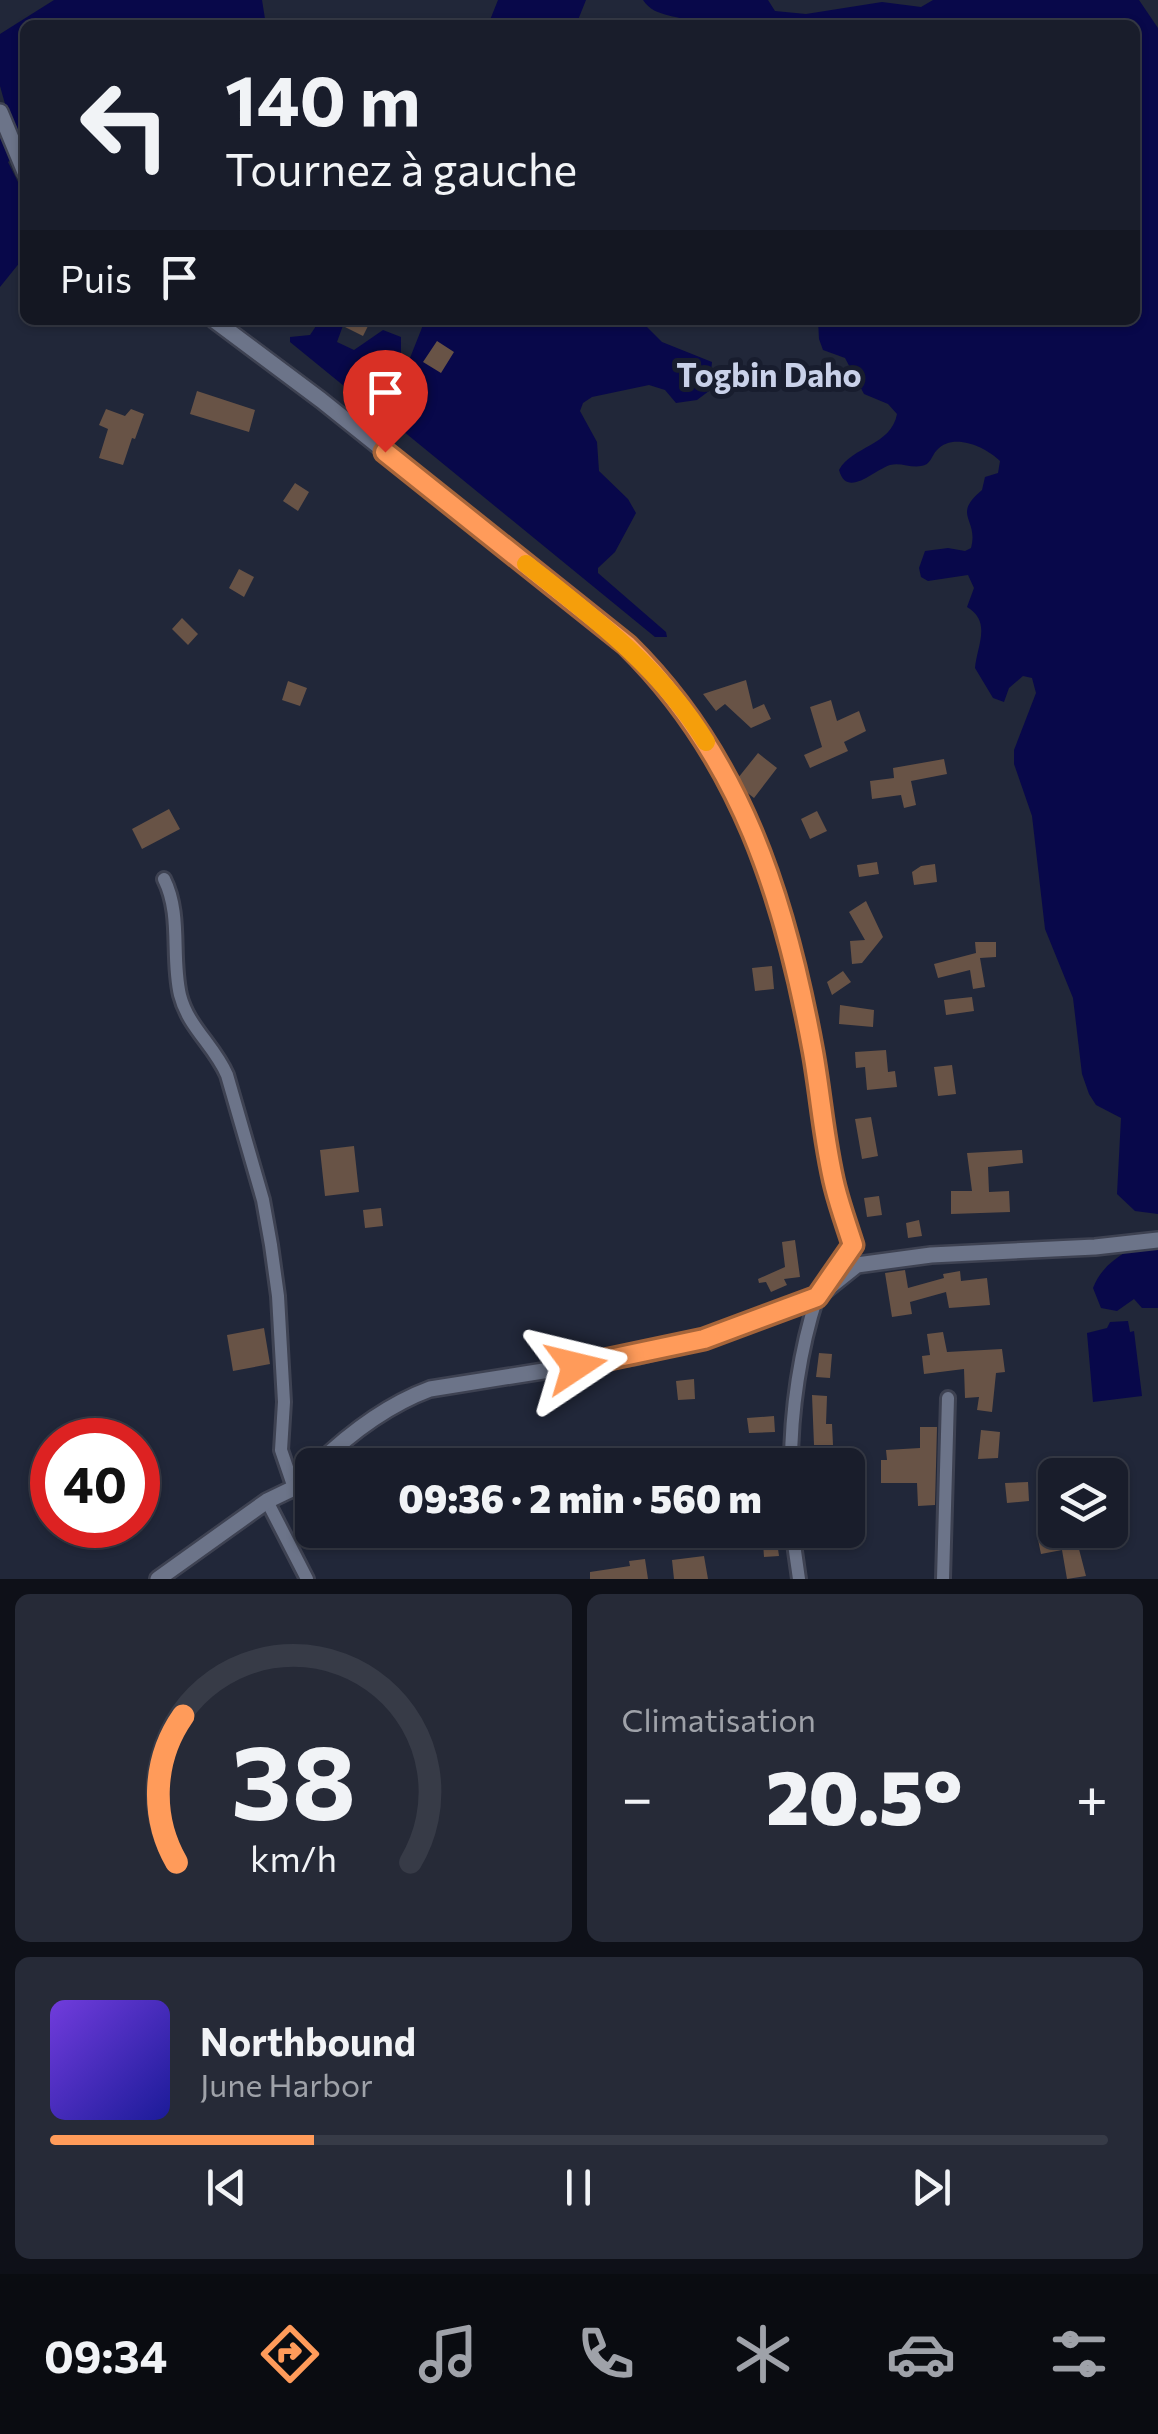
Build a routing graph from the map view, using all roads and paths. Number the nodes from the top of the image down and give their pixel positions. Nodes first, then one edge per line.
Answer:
1 (0, 112) edge
2 (20, 161) edge
3 (221, 325) edge
4 (164, 879) dead end
5 (1158, 1240) edge
6 (817, 1297) junction
7 (948, 1398) dead end
8 (334, 1448) edge
9 (791, 1448) edge
10 (294, 1488) joint
11 (267, 1501) junction
12 (795, 1548) edge
13 (158, 1579) edge
14 (307, 1579) edge
15 (799, 1579) edge
16 (943, 1579) edge

1 - 2 street
3 - 6 street
4 - 10 street
5 - 6 street
6 - 8 street
6 - 9 street
7 - 16 street
10 - 11 street
11 - 13 street
11 - 14 street
12 - 15 street

